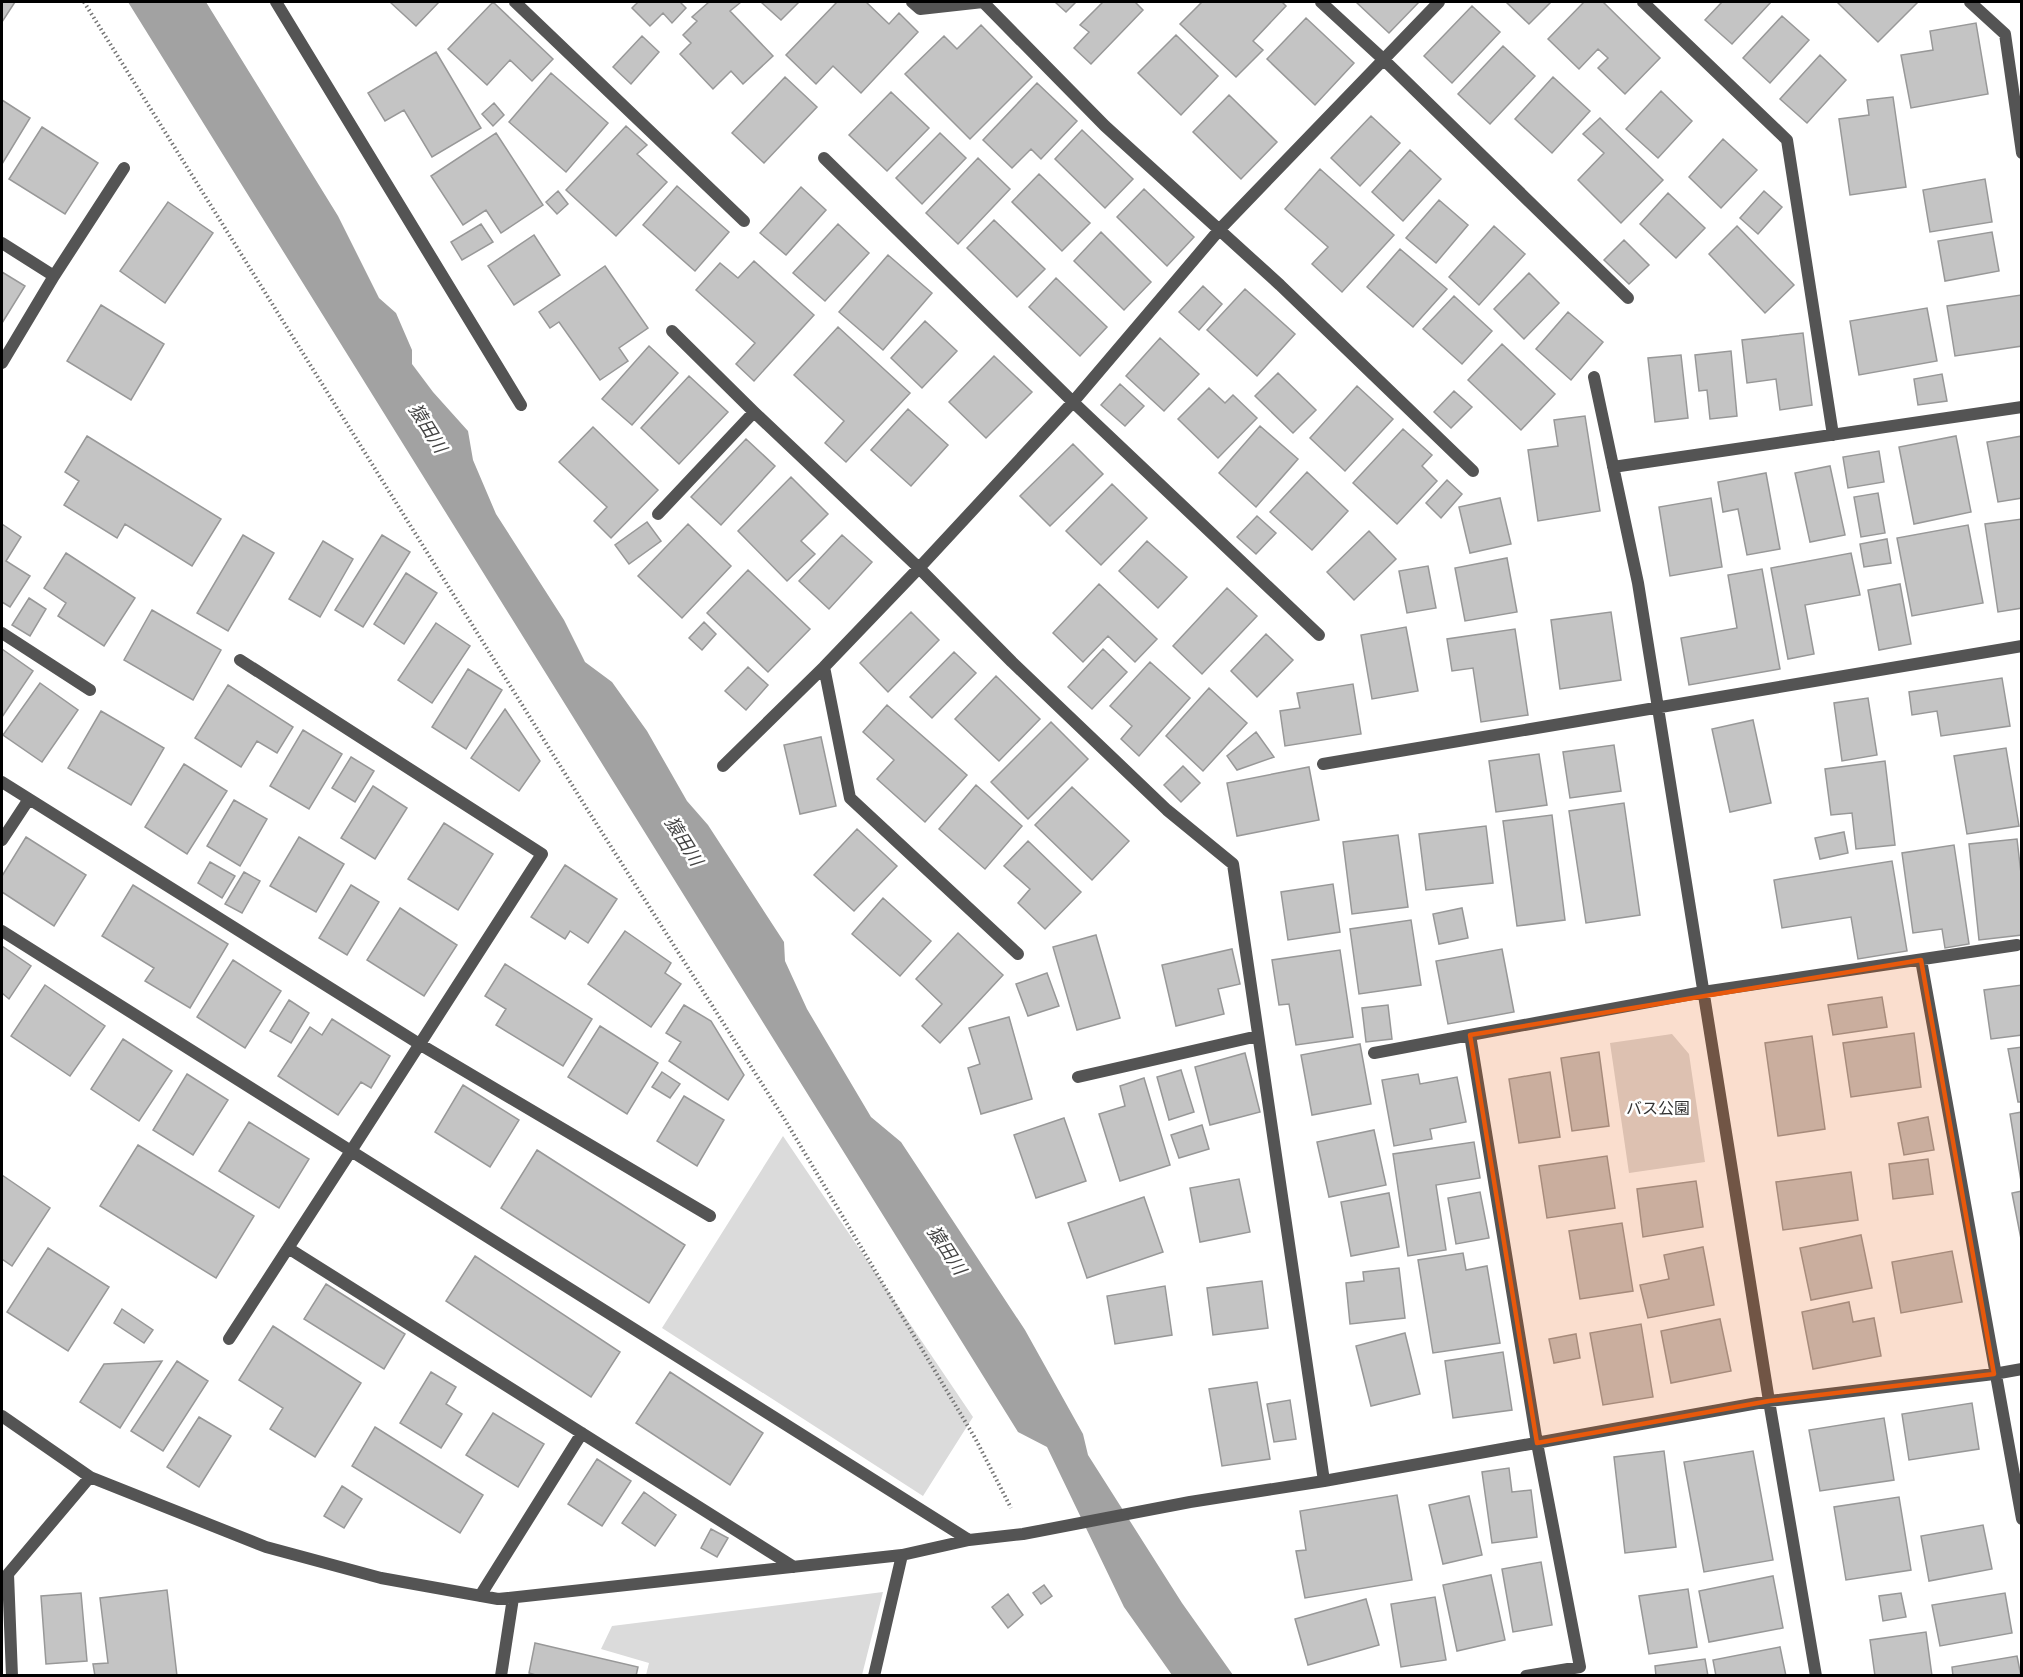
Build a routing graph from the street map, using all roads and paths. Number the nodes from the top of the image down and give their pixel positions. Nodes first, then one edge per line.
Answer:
1 (84, 2) edge
2 (276, 2) edge
3 (515, 2) edge
4 (912, 2) edge
5 (983, 2) edge
6 (1321, 2) edge
7 (1439, 2) edge
8 (1643, 2) edge
9 (1970, 2) edge
10 (1383, 59) junction
11 (2022, 153) edge
12 (824, 158) dead end
13 (124, 168) dead end
14 (744, 221) dead end
15 (1220, 229) junction
16 (2, 243) edge
17 (54, 276) junction
18 (1628, 298) dead end
19 (672, 331) dead end
20 (2, 363) edge
21 (1594, 376) dead end
22 (1073, 402) junction
23 (521, 405) dead end
24 (2022, 406) edge
25 (754, 412) junction
26 (1833, 435) junction
27 (1613, 467) junction
28 (1473, 471) dead end
29 (658, 514) dead end
30 (919, 568) junction
31 (2, 633) edge
32 (1319, 635) dead end
33 (2022, 646) edge
34 (240, 660) dead end
35 (824, 667) junction
36 (90, 690) dead end
37 (1658, 707) junction
38 (1323, 764) dead end
39 (723, 766) dead end
40 (2, 782) edge
41 (29, 799) junction
42 (2, 840) edge
43 (2, 931) edge
44 (2017, 945) dead end
45 (1018, 954) dead end
46 (1921, 960) junction
47 (1703, 992) junction
48 (1470, 1035) junction
49 (1258, 1036) junction
50 (421, 1045) junction
51 (1374, 1053) dead end
52 (1078, 1077) dead end
53 (351, 1151) junction
54 (710, 1216) dead end
55 (288, 1248) junction
56 (229, 1338) dead end
57 (2022, 1369) edge
58 (1994, 1374) junction
59 (1769, 1401) junction
60 (2, 1416) edge
61 (582, 1433) junction
62 (1537, 1443) junction
63 (90, 1477) junction
64 (1324, 1480) junction
65 (2022, 1519) edge
66 (1023, 1534) junction
67 (969, 1540) junction
68 (902, 1555) junction
69 (794, 1567) junction
70 (5, 1594) edge
71 (480, 1596) junction
72 (513, 1598) junction
73 (10, 1673) edge
74 (501, 1676) edge
75 (874, 1676) edge
76 (1526, 1676) edge
77 (1816, 1676) edge

1 - 66 path
2 - 23 street
3 - 14 street
4 - 5 street
5 - 15 street
6 - 10 street
7 - 10 street
8 - 26 street
9 - 11 street
10 - 15 street
10 - 18 street
12 - 22 street
13 - 17 street
15 - 22 street
15 - 28 street
16 - 17 street
17 - 20 street
19 - 25 street
21 - 27 street
22 - 30 street
22 - 32 street
24 - 26 street
25 - 29 street
25 - 30 street
26 - 27 street
27 - 37 street
30 - 35 street
30 - 49 street
31 - 36 street
33 - 37 street
34 - 50 street
35 - 39 street
35 - 45 street
37 - 38 street
37 - 47 street
40 - 41 street
41 - 42 street
41 - 50 street
43 - 53 street
44 - 46 street
46 - 47 street
46 - 58 street
47 - 48 street
47 - 59 street
48 - 51 street
48 - 62 street
49 - 52 street
49 - 64 street
50 - 53 street
50 - 54 street
53 - 55 street
53 - 67 street
55 - 56 street
55 - 61 street
57 - 58 street
58 - 59 street
58 - 65 street
59 - 62 street
59 - 77 street
60 - 63 street
61 - 69 street
61 - 71 street
62 - 64 street
62 - 76 street
63 - 70 street
63 - 71 street
64 - 66 street
66 - 67 street
67 - 68 street
68 - 69 street
68 - 75 street
69 - 72 street
70 - 73 street
71 - 72 street
72 - 74 street

